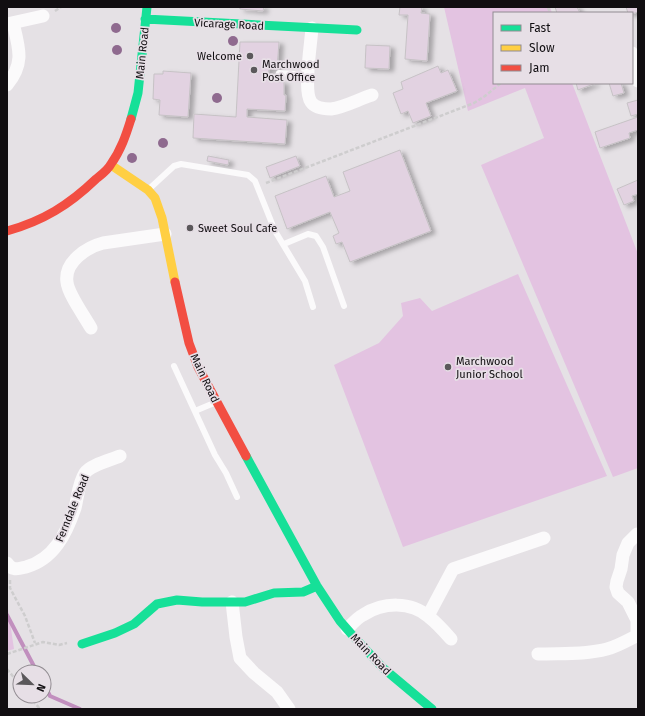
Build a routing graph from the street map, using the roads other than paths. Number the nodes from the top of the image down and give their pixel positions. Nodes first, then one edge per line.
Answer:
1 (147, 7) edge
2 (43, 16) dead end
3 (145, 19) junction
4 (10, 23) edge
5 (312, 28) junction
6 (357, 30) dead end
7 (633, 58) edge
8 (279, 74) dead end
9 (308, 76) junction
10 (638, 81) edge
11 (7, 85) edge
12 (372, 95) dead end
13 (111, 165) junction
14 (148, 190) junction
15 (7, 231) edge
16 (165, 234) junction
17 (284, 244) junction
18 (344, 306) dead end
19 (313, 307) dead end
20 (91, 328) dead end
21 (174, 366) dead end
22 (216, 402) junction
23 (195, 411) junction
24 (120, 456) dead end
25 (237, 497) dead end
26 (637, 534) dead end
27 (544, 538) dead end
28 (11, 566) edge
29 (317, 586) junction
30 (232, 602) junction
31 (428, 616) junction
32 (347, 629) junction
33 (638, 635) edge
34 (451, 639) dead end
35 (82, 644) road end
36 (538, 654) dead end
37 (290, 709) edge
38 (432, 709) edge

1 - 3 street, Main Road
2 - 4 street
3 - 5 street, Vicarage Road
3 - 13 street, Main Road
4 - 11 street
5 - 6 street, Vicarage Road
5 - 9 street
7 - 10 street
8 - 9 lane
9 - 12 street
13 - 14 street, Main Road
13 - 15 street
14 - 16 street, Main Road
14 - 17 lane
16 - 20 street
16 - 22 street, Main Road
17 - 18 lane
17 - 19 lane
21 - 23 lane
22 - 23 lane
22 - 29 street, Main Road
23 - 25 lane
24 - 28 street, Ferndale Road
26 - 33 street
27 - 31 street
29 - 30 street
29 - 32 street, Main Road
30 - 35 street
30 - 37 street
31 - 32 street
31 - 34 street
32 - 38 street, Main Road
33 - 36 street

